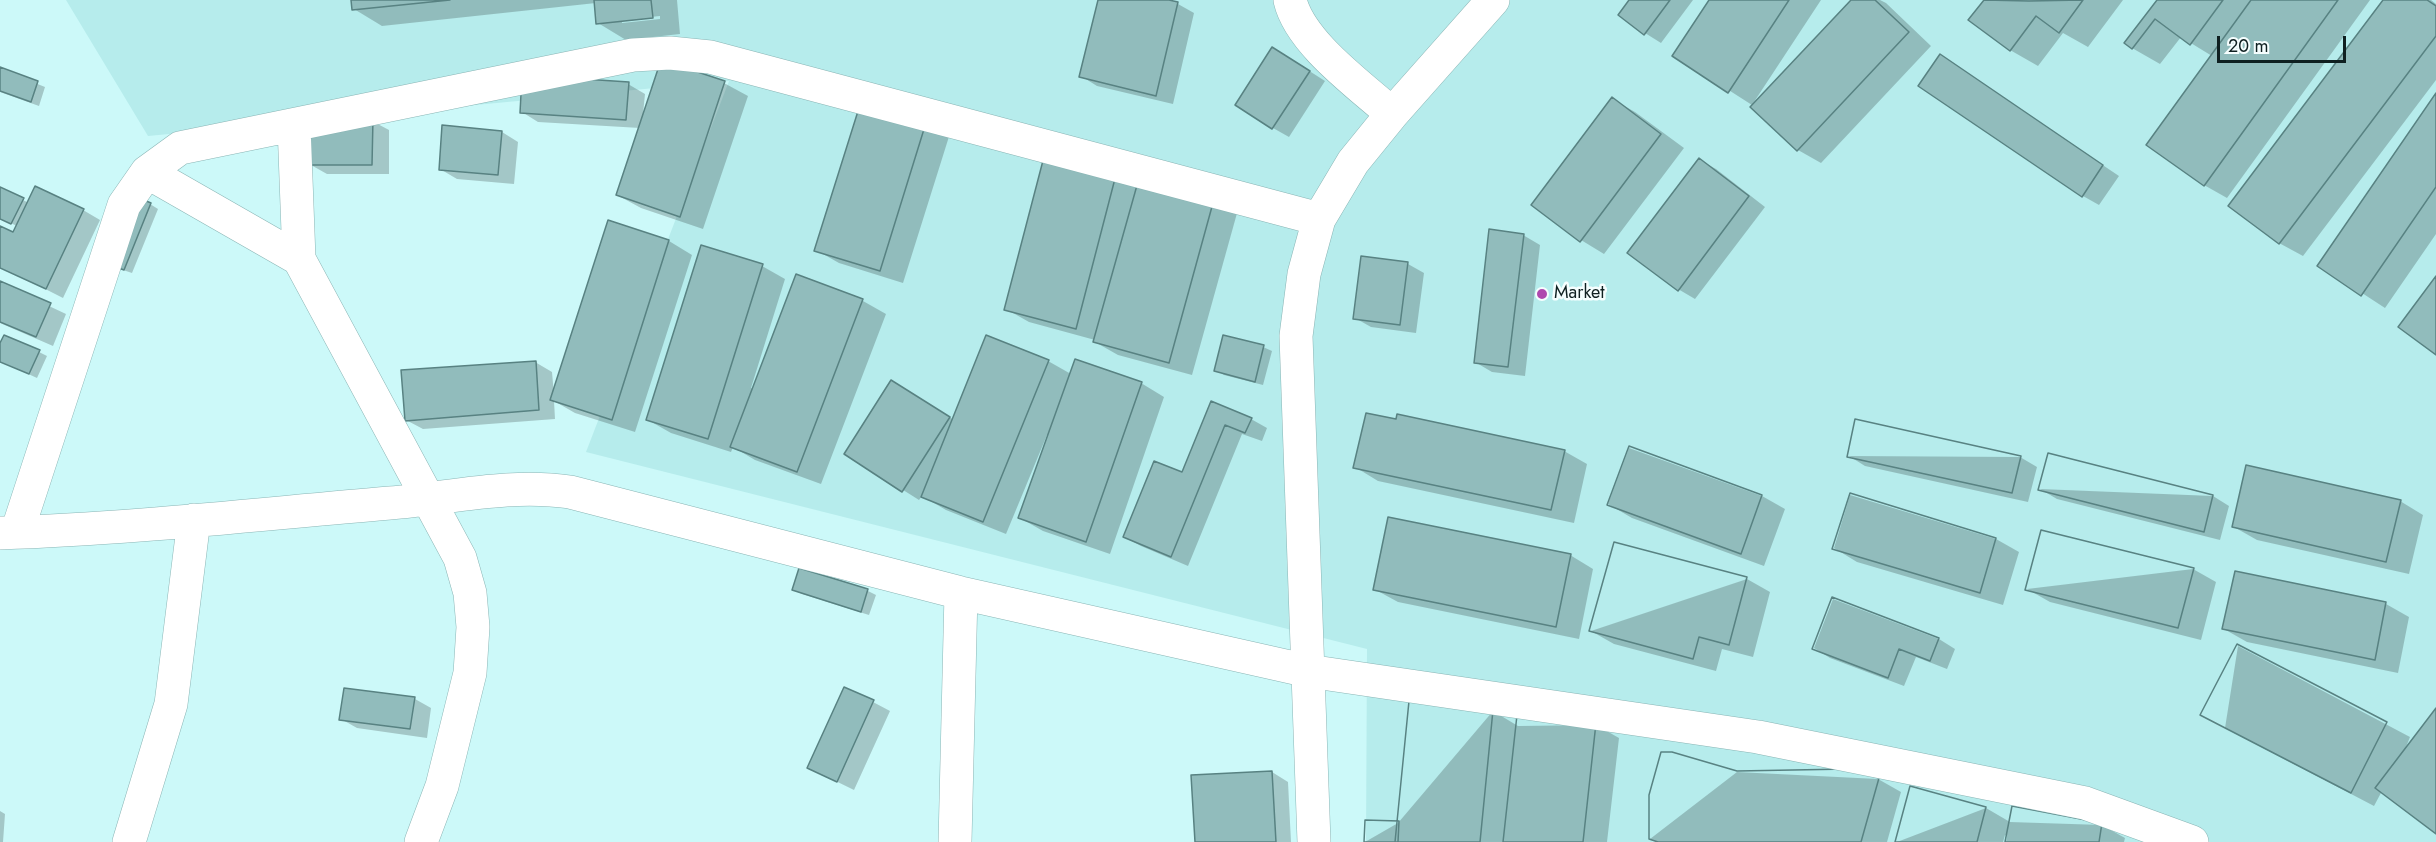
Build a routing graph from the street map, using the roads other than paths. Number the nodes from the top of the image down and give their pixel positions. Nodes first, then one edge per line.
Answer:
1 (1290, 0) edge
2 (1493, 0) edge
3 (1392, 114) junction
4 (294, 125) junction
5 (147, 172) junction
6 (1319, 219) junction
7 (299, 259) junction
8 (427, 500) junction
9 (194, 520) junction
10 (8, 532) edge
11 (961, 592) junction
12 (1308, 671) junction
13 (129, 842) edge
14 (421, 842) edge
15 (955, 842) edge
16 (1314, 842) edge
17 (2192, 842) edge

1 - 3 street
2 - 3 street
3 - 6 street
4 - 5 street
4 - 6 street
4 - 7 street
5 - 7 street
5 - 10 street
6 - 12 street
7 - 8 street
8 - 9 street
8 - 11 street
8 - 14 street
9 - 10 street
9 - 13 street
11 - 12 street
11 - 15 street
12 - 16 street
12 - 17 street

